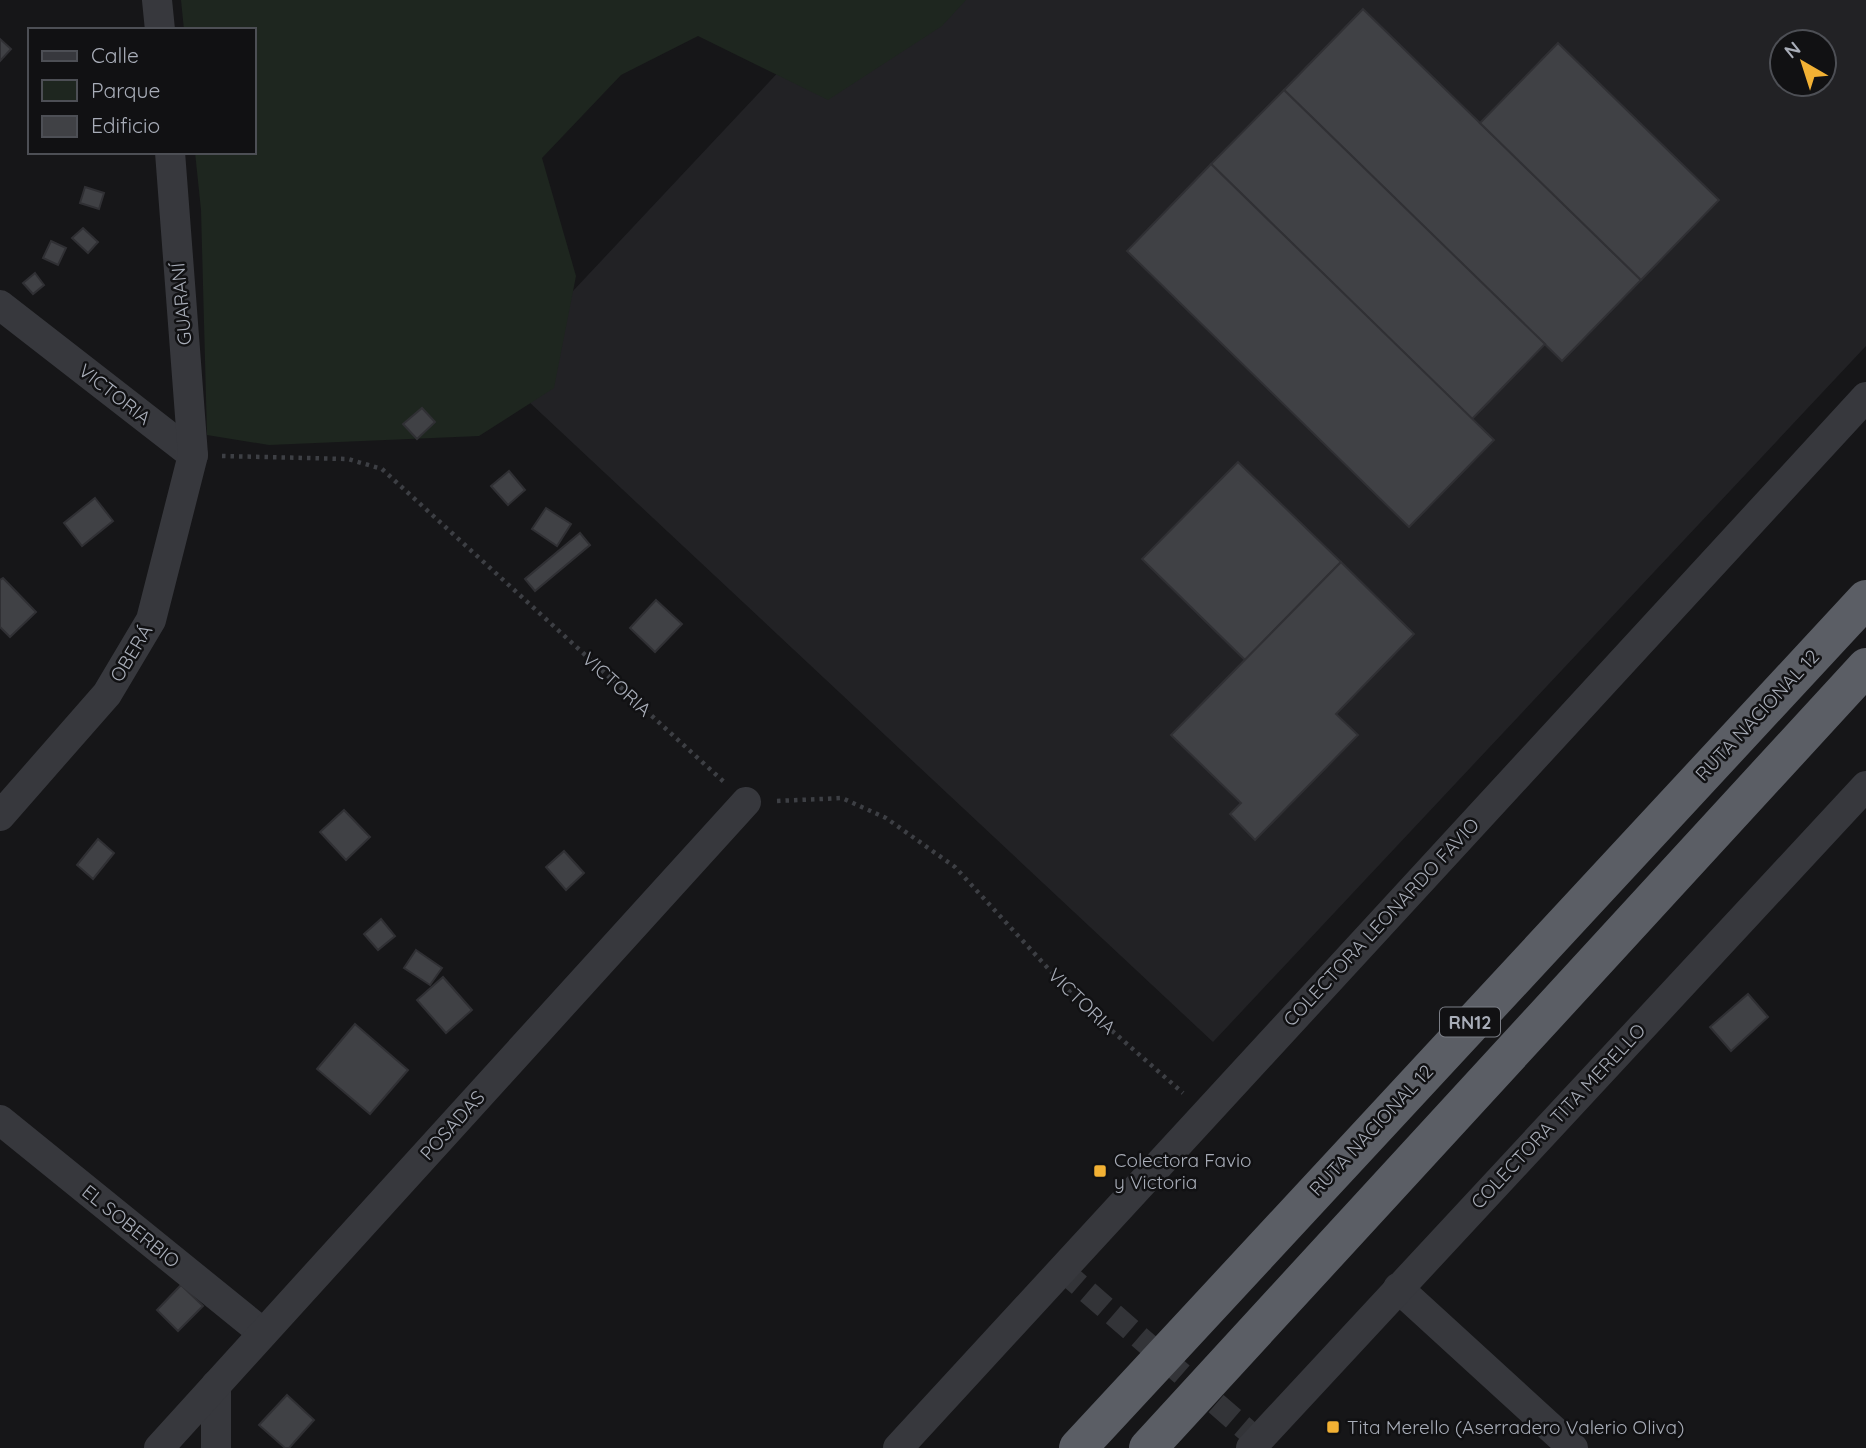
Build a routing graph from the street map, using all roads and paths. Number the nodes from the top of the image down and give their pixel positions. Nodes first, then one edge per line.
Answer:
1 (158, 0) edge
2 (160, 28) edge
3 (170, 154) edge
4 (0, 305) edge
5 (1866, 397) edge
6 (194, 456) junction
7 (1866, 599) edge
8 (1866, 667) edge
9 (1866, 786) edge
10 (746, 802) junction
11 (0, 816) edge
12 (1202, 1115) junction
13 (0, 1119) edge
14 (1398, 1288) junction
15 (263, 1333) junction
16 (216, 1385) junction
17 (909, 1444) edge
18 (159, 1448) edge
19 (216, 1448) edge
20 (1078, 1448) edge
21 (1148, 1448) edge
22 (1251, 1448) edge
23 (1573, 1448) edge

1 - 2 street
3 - 6 street, GUARANÍ
4 - 6 street, VICTORIA
5 - 12 street, COLECTORA LEONARDO FAVIO
6 - 10 path, VICTORIA
6 - 11 street, OBERÁ
7 - 20 highway, RUTA NACIONAL 12 / RN12
8 - 21 highway, RN12
9 - 14 street, COLECTORA TITA MERELLO
10 - 12 path, VICTORIA
10 - 15 street, POSADAS
12 - 17 street, COLECTORA LEONARDO FAVIO
13 - 15 street, EL SOBERBIO
14 - 22 street, COLECTORA TITA MERELLO
14 - 23 street
15 - 16 street, POSADAS
16 - 18 street, POSADAS
16 - 19 street

